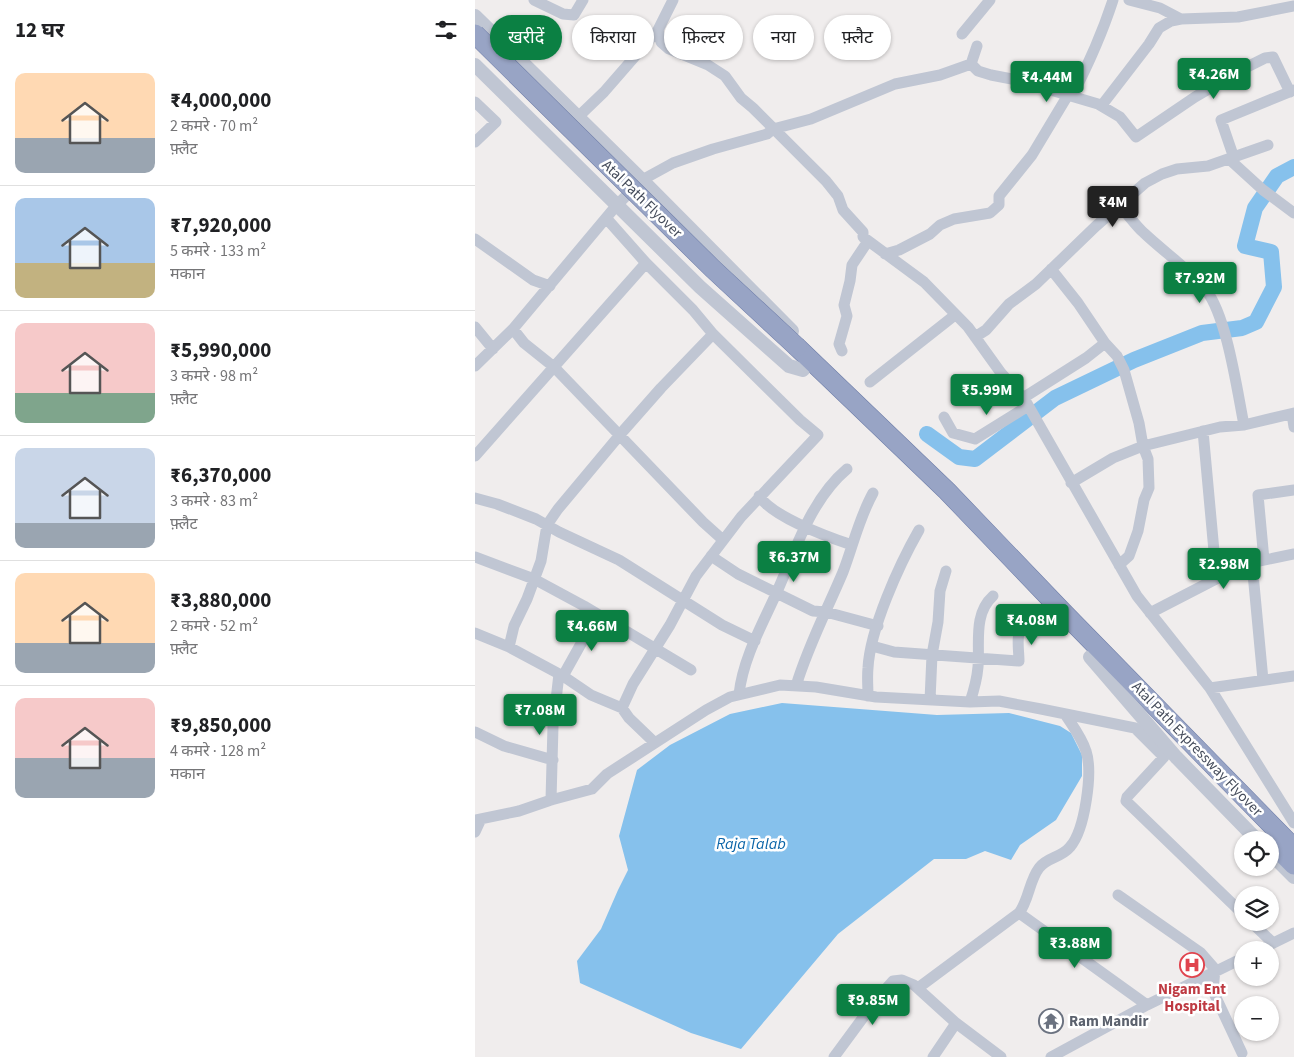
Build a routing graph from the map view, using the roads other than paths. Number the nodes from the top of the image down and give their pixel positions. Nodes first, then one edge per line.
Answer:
1 (534, 0) edge
2 (583, 0) edge
3 (673, 0) edge
4 (990, 0) edge
5 (1113, 0) edge
6 (1129, 0) edge
7 (1147, 2) edge
8 (1294, 6) edge
9 (475, 16) edge
10 (1181, 19) junction
11 (658, 30) junction
12 (475, 34) edge
13 (962, 34) dead end
14 (977, 46) dead end
15 (475, 51) edge
16 (971, 64) junction
17 (475, 65) edge
18 (1292, 91) edge
19 (1070, 96) junction
20 (475, 102) edge
21 (1102, 105) junction
22 (578, 117) junction
23 (773, 128) junction
24 (475, 142) edge
25 (1268, 145) dead end
26 (1232, 158) junction
27 (642, 180) junction
28 (1119, 205) junction
29 (616, 206) junction
30 (1294, 213) edge
31 (607, 219) junction
32 (475, 238) edge
33 (868, 241) junction
34 (885, 254) junction
35 (646, 263) junction
36 (1051, 269) junction
37 (550, 286) junction
38 (955, 315) junction
39 (475, 327) edge
40 (513, 329) junction
41 (713, 334) junction
42 (975, 337) junction
43 (1105, 343) junction
44 (493, 349) junction
45 (793, 351) junction
46 (842, 351) dead end
47 (475, 366) edge
48 (807, 366) junction
49 (555, 367) junction
50 (870, 382) dead end
51 (1025, 402) junction
52 (1293, 414) edge
53 (945, 416) dead end
54 (1244, 425) junction
55 (1294, 427) edge
56 (1203, 431) junction
57 (620, 434) junction
58 (1143, 446) junction
59 (475, 456) edge
60 (847, 469) dead end
61 (1071, 483) junction
62 (1294, 490) edge
63 (873, 493) dead end
64 (759, 496) junction
65 (943, 496) joint
66 (475, 498) edge
67 (547, 525) junction
68 (806, 527) junction
69 (919, 530) dead end
70 (723, 540) junction
71 (853, 545) junction
72 (1294, 554) edge
73 (711, 556) junction
74 (475, 557) edge
75 (1264, 560) junction
76 (1215, 562) dead end
77 (1252, 563) junction
78 (1119, 565) junction
79 (946, 571) dead end
80 (534, 579) junction
81 (777, 592) junction
82 (993, 596) dead end
83 (683, 601) junction
84 (826, 612) junction
85 (1150, 613) junction
86 (597, 615) junction
87 (1024, 623) dead end
88 (877, 626) junction
89 (475, 633) edge
90 (755, 641) junction
91 (872, 646) junction
92 (509, 647) junction
93 (655, 649) junction
94 (1095, 653) junction
95 (933, 655) junction
96 (978, 658) junction
97 (691, 670) dead end
98 (561, 675) junction
99 (1294, 676) edge
100 (1263, 680) junction
101 (796, 686) junction
102 (1210, 688) junction
103 (739, 694) junction
104 (868, 696) junction
105 (929, 700) junction
106 (970, 702) junction
107 (622, 708) junction
108 (1150, 710) junction
109 (1065, 714) junction
110 (475, 732) edge
111 (655, 743) junction
112 (553, 760) junction
113 (551, 800) junction
114 (478, 820) edge
115 (1294, 823) edge
116 (1248, 831) edge
117 (1262, 831) edge
118 (475, 832) edge
119 (1294, 836) edge
120 (1294, 848) edge
121 (1279, 849) edge
122 (1279, 862) edge
123 (1294, 865) edge
124 (1294, 878) edge
125 (1118, 895) dead end
126 (1234, 905) edge
127 (1019, 913) junction
128 (1260, 931) edge
129 (1292, 937) edge
130 (1271, 941) edge
131 (1279, 941) edge
132 (1234, 962) edge
133 (1215, 972) junction
134 (918, 988) junction
135 (1147, 1005) junction
136 (956, 1023) junction
137 (1243, 1053) dead end
138 (834, 1057) edge
139 (933, 1057) edge
140 (1001, 1057) edge
141 (1051, 1057) edge

1 - 2 street
3 - 11 street
4 - 13 street
5 - 19 street
6 - 7 street
7 - 10 street
8 - 10 street
9 - 22 street
10 - 21 street
11 - 22 street
11 - 23 street
12 - 45 highway, Atal Path Flyover, bridge
14 - 16 street
15 - 45 highway, Atal Path Flyover
16 - 19 street
16 - 23 street
17 - 29 street
18 - 21 street
18 - 26 street
19 - 21 street
19 - 34 street
20 - 24 street
22 - 27 street
23 - 27 street
23 - 33 street
25 - 26 street
26 - 28 street
26 - 30 street
27 - 29 street
27 - 48 street
28 - 36 street
28 - 54 street
29 - 31 street
29 - 48 street
31 - 35 street
31 - 37 street
32 - 37 street
33 - 34 street
33 - 46 street
34 - 38 street
35 - 41 street
35 - 49 street
36 - 42 street
36 - 43 street
37 - 40 street
38 - 42 street
38 - 50 street
39 - 44 street
40 - 44 street
40 - 49 street
41 - 57 street
41 - 64 street
42 - 51 street
43 - 51 street
43 - 58 street
44 - 47 street
45 - 48 highway, Atal Path Flyover
48 - 65 highway, Atal Path Flyover
49 - 57 street
49 - 59 street
51 - 53 street
51 - 61 street
52 - 54 street
52 - 55 street
54 - 56 street
56 - 58 street
56 - 76 street
57 - 67 street
57 - 70 street
58 - 61 street
58 - 78 street
60 - 68 street
61 - 78 street
62 - 75 street
63 - 71 street
64 - 68 street
64 - 70 street
65 - 94 highway, Atal Path Expressway Flyover
66 - 67 street
67 - 80 street
67 - 83 street
68 - 71 street
68 - 81 street
69 - 88 street
70 - 73 street
71 - 84 street
72 - 75 street
73 - 81 street
73 - 83 street
74 - 80 street
75 - 77 street
77 - 85 street
77 - 100 street
78 - 85 street
79 - 95 street
80 - 86 street
80 - 92 street
81 - 84 street
81 - 90 street
82 - 96 street
83 - 90 street
83 - 93 street
84 - 88 street
84 - 101 street
85 - 102 street
86 - 93 street
86 - 98 street
87 - 96 street
88 - 91 street
89 - 92 street
90 - 103 street
91 - 95 street
91 - 104 street
92 - 98 street
93 - 97 street
93 - 107 street
94 - 108 highway, Atal Path Expressway Flyover
94 - 116 street
94 - 119 street
95 - 96 street
95 - 105 street
96 - 106 street
98 - 107 street
98 - 112 street
99 - 100 street
100 - 102 street
101 - 103 street
101 - 104 street
102 - 115 street
103 - 111 street
104 - 105 street
105 - 106 street
106 - 109 street
107 - 111 street
108 - 117 highway, Atal Path Expressway Flyover
108 - 120 highway, Atal Path Expressway Flyover
109 - 126 street
109 - 127 street
110 - 112 street
111 - 113 street
112 - 113 street
113 - 114 street
114 - 118 street
121 - 123 highway, Atal Path Expressway Flyover
122 - 124 street
125 - 133 street
127 - 134 street
127 - 135 street
128 - 130 street
129 - 131 street
132 - 133 street
133 - 135 street
133 - 137 street
134 - 136 street
134 - 138 street
135 - 141 street
136 - 139 street
136 - 140 street

